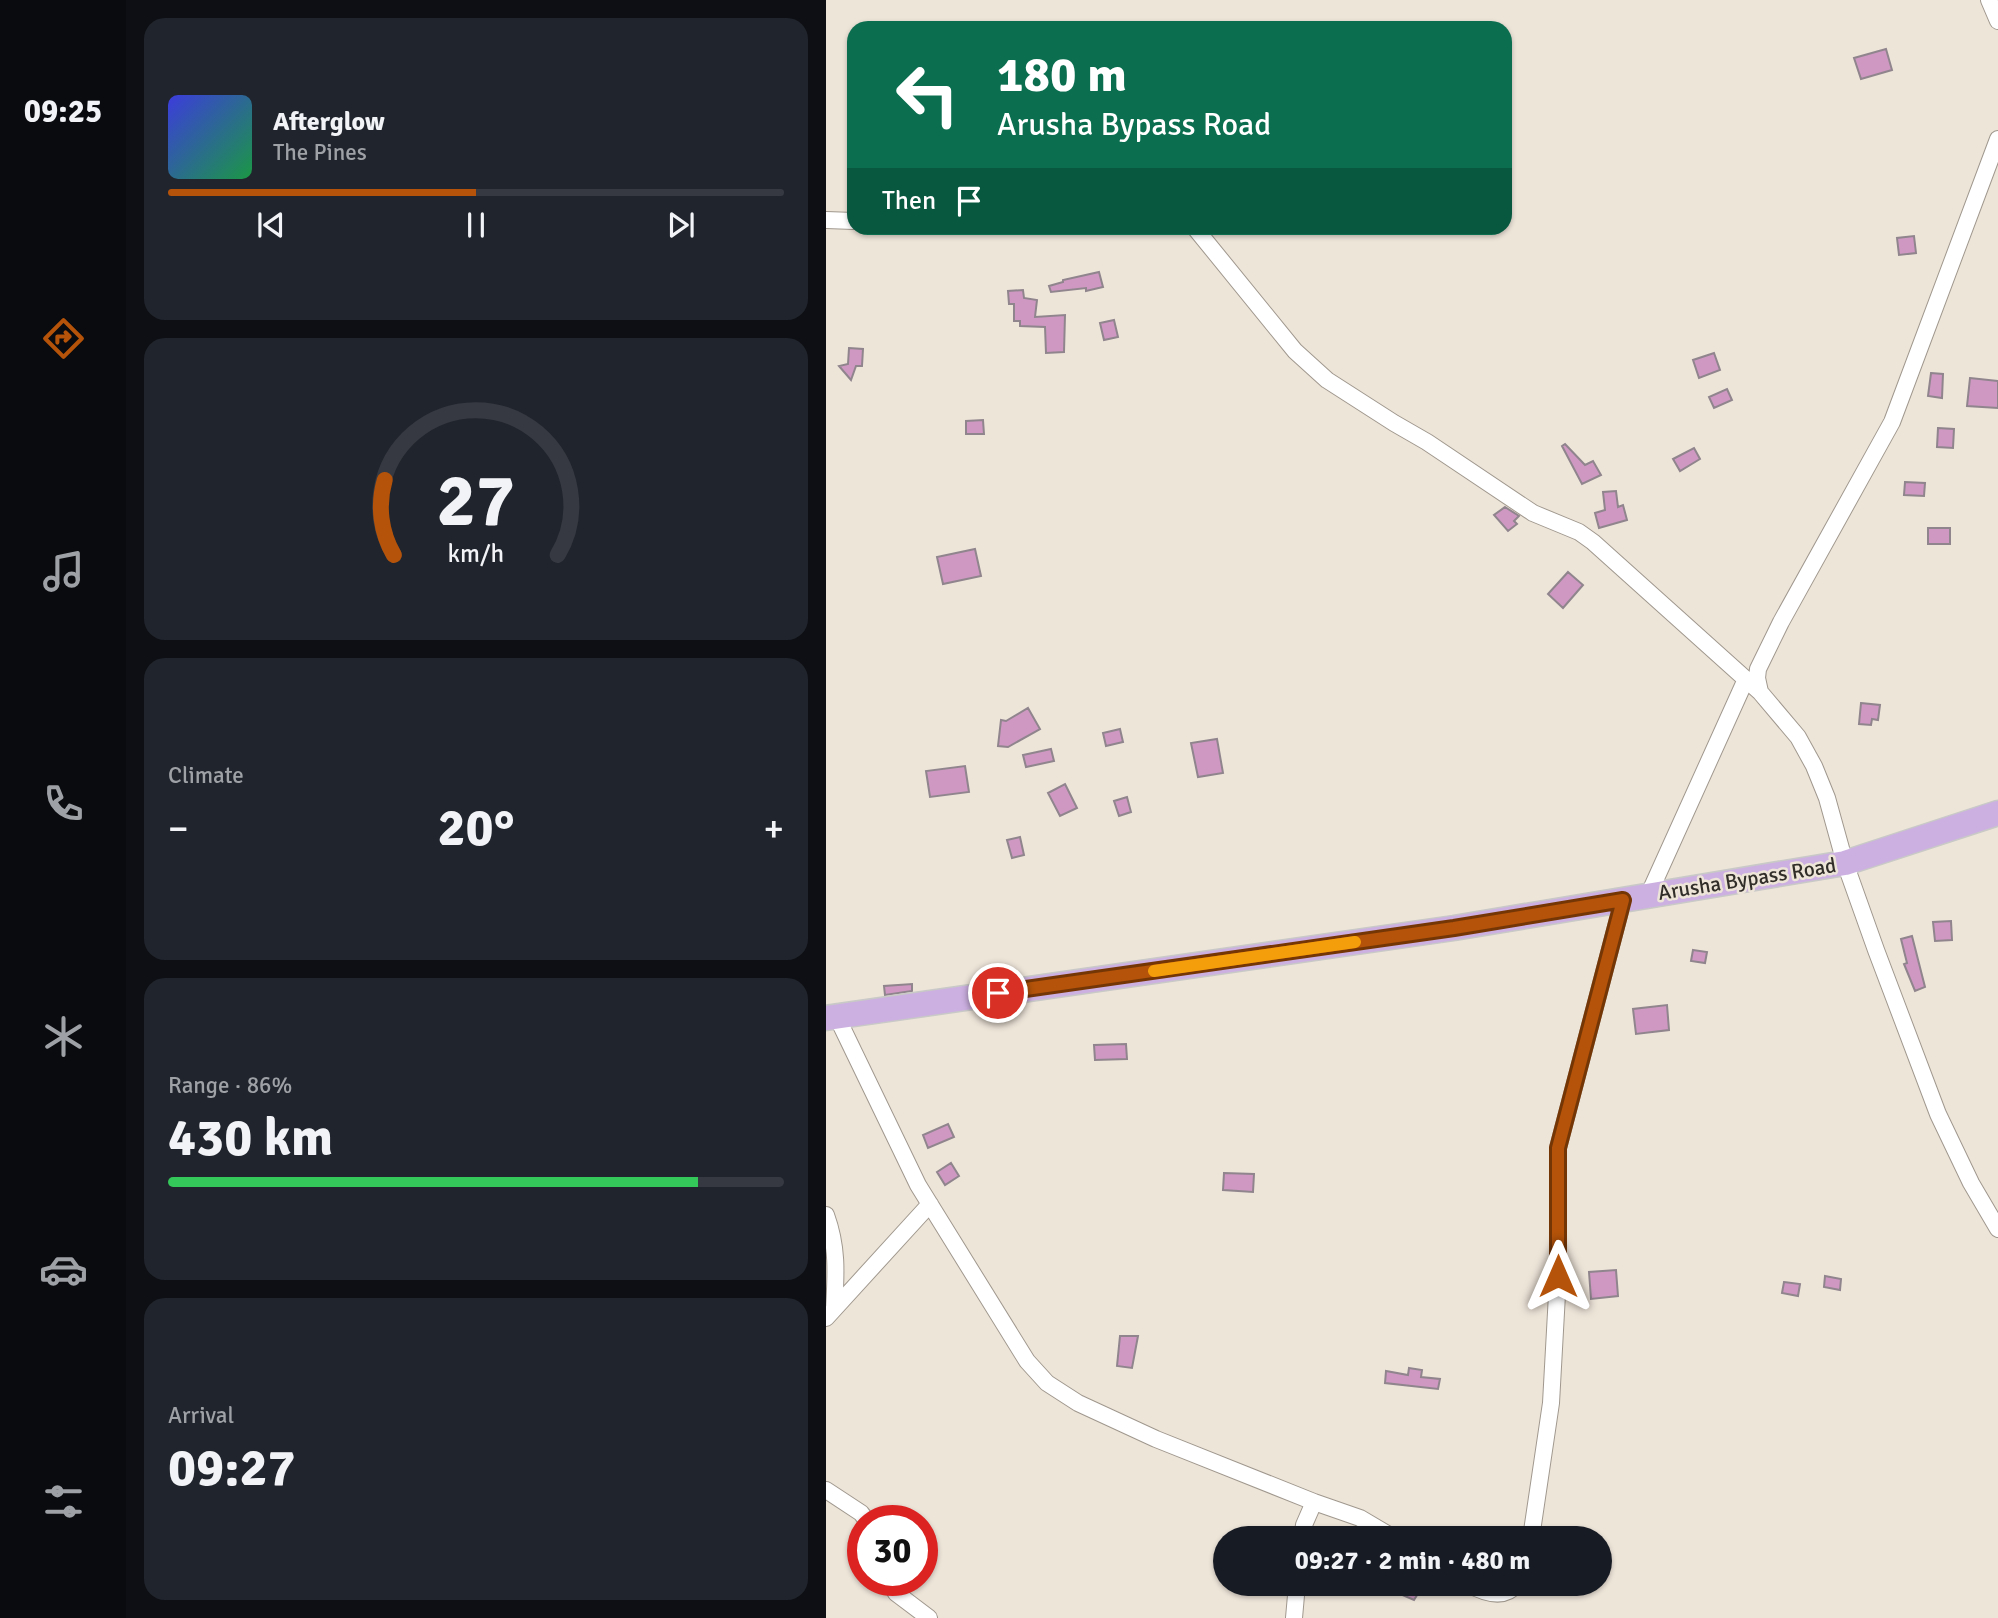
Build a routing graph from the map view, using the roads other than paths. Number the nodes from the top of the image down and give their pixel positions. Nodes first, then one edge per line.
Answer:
1 (1989, 0) edge
2 (1998, 21) edge
3 (1998, 139) edge
4 (826, 220) edge
5 (847, 221) edge
6 (1201, 235) edge
7 (1746, 679) junction
8 (1760, 692) junction
9 (1998, 813) edge
10 (1845, 863) junction
11 (1648, 896) junction
12 (1623, 900) junction
13 (831, 1017) edge
14 (930, 1204) junction
15 (826, 1214) edge
16 (1998, 1228) edge
17 (830, 1313) edge
18 (826, 1490) edge
19 (1314, 1502) junction
20 (849, 1505) edge
21 (1304, 1526) edge
22 (1374, 1526) edge
23 (1533, 1526) edge
24 (900, 1596) edge
25 (1296, 1596) edge
26 (929, 1618) edge
27 (1294, 1618) edge

1 - 2 street
3 - 8 street
4 - 5 street
6 - 7 street
7 - 8 street
7 - 11 street
8 - 10 street
9 - 10 main road, Arusha Bypass Road
10 - 11 main road, Arusha Bypass Road
10 - 16 street
11 - 12 main road, Arusha Bypass Road
12 - 13 main road, Arusha Bypass Road
12 - 23 street
13 - 14 street
14 - 17 street
14 - 19 street
15 - 17 street
18 - 20 street
19 - 21 street
19 - 22 street
24 - 26 street
25 - 27 street

